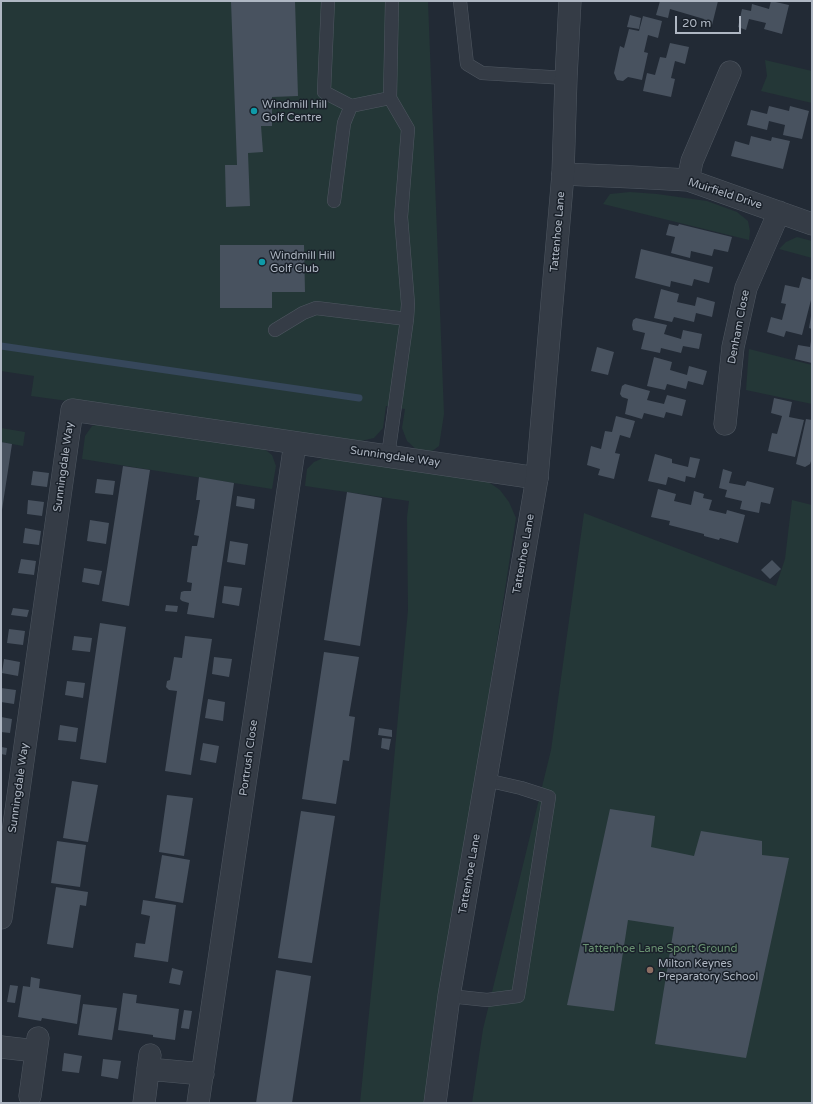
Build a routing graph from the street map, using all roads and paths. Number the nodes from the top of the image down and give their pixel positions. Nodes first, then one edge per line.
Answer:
1 (328, 1) edge
2 (392, 1) edge
3 (460, 1) edge
4 (570, 1) edge
5 (730, 72) dead end
6 (566, 78) junction
7 (390, 98) junction
8 (352, 106) junction
9 (563, 174) junction
10 (688, 180) junction
11 (334, 201) dead end
12 (779, 212) junction
13 (812, 224) edge
14 (407, 319) junction
15 (275, 330) dead end
16 (725, 424) dead end
17 (295, 443) junction
18 (388, 456) junction
19 (537, 478) junction
20 (486, 780) junction
21 (1, 918) edge
22 (449, 996) junction
23 (1, 1047) edge
24 (203, 1074) junction
25 (30, 1096) dead end
26 (144, 1103) edge
27 (198, 1103) edge
28 (435, 1103) edge

1 - 8 lane
2 - 7 lane
3 - 6 lane
4 - 6 street, Tattenhoe Lane
5 - 10 street
6 - 9 street, Tattenhoe Lane
7 - 8 lane
7 - 14 lane
8 - 11 lane
9 - 10 street, Muirfield Drive
9 - 19 street, Tattenhoe Lane
10 - 12 street, Muirfield Drive
12 - 13 street, Muirfield Drive
12 - 16 street, Denham Close
14 - 15 lane
14 - 18 lane
17 - 18 street, Sunningdale Way
17 - 21 street, Sunningdale Way
17 - 24 street, Portrush Close
18 - 19 street, Sunningdale Way
19 - 20 street, Tattenhoe Lane
20 - 22 street, Tattenhoe Lane
20 - 22 lane
22 - 28 street, Tattenhoe Lane
23 - 25 street
24 - 26 street
24 - 27 street, Portrush Close

